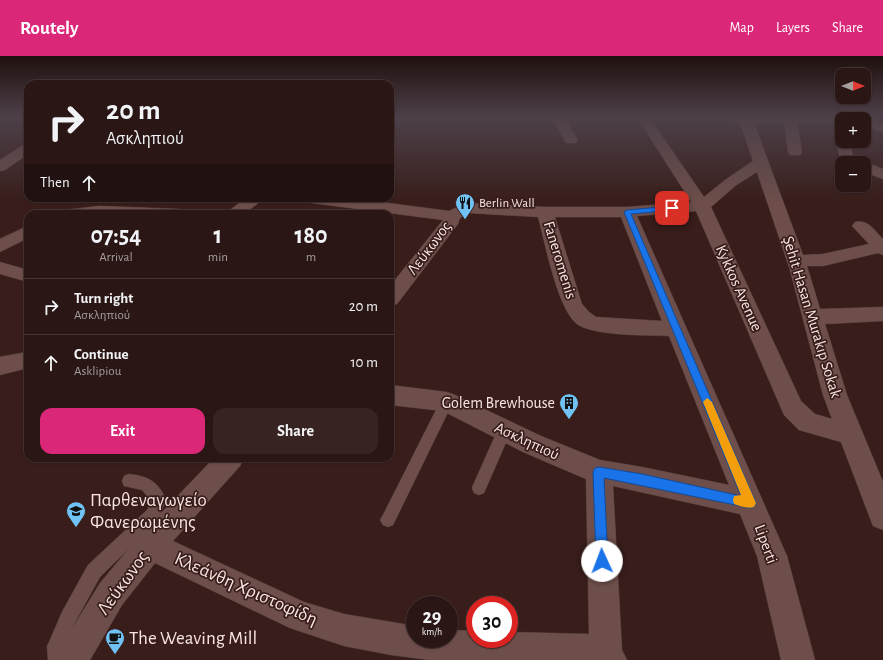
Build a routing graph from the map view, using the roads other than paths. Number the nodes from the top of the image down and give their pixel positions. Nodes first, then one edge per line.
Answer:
1 (662, 145) edge
2 (755, 145) edge
3 (794, 145) edge
4 (24, 151) edge
5 (795, 152) dead end
6 (761, 164) junction
7 (0, 167) edge
8 (871, 170) edge
9 (882, 175) edge
10 (251, 202) edge
11 (381, 202) edge
12 (702, 206) junction
13 (239, 210) edge
14 (545, 212) junction
15 (627, 212) junction
16 (451, 216) junction
17 (873, 225) edge
18 (24, 233) edge
19 (0, 246) edge
20 (882, 248) edge
21 (796, 262) junction
22 (0, 268) edge
23 (24, 275) edge
24 (394, 294) edge
25 (883, 314) edge
26 (812, 317) junction
27 (677, 329) junction
28 (24, 361) edge
29 (0, 366) edge
30 (394, 395) edge
31 (447, 402) junction
32 (504, 431) junction
33 (851, 434) junction
34 (227, 462) edge
35 (599, 472) junction
36 (130, 481) dead end
37 (479, 488) dead end
38 (750, 503) junction
39 (883, 516) edge
40 (388, 520) dead end
41 (150, 545) junction
42 (608, 655) edge
43 (57, 660) edge
44 (72, 660) edge
45 (798, 660) edge

1 - 12 street, Kykkos Avenue
2 - 6 street, Şehit Hasan Murakıp Sokak
3 - 5 street
4 - 7 street
6 - 12 street
6 - 21 street, Şehit Hasan Murakıp Sokak
8 - 9 street
10 - 13 street
11 - 16 street
12 - 15 street, Faneromenis
12 - 33 street, Kykkos Avenue
14 - 15 street, Faneromenis
14 - 16 street
14 - 27 street, Faneromenis
15 - 27 street, Liperti
16 - 24 street, Λεύκωνος
17 - 20 street
18 - 19 street
20 - 21 street
21 - 26 street, Şehit Hasan Murakıp Sokak
22 - 23 street
25 - 26 street
26 - 33 street, Şehit Hasan Murakıp Sokak
27 - 38 street, Liperti
28 - 29 street
30 - 31 street, Ασκληπιού
31 - 32 street, Ασκληπιού
31 - 40 lane
32 - 35 street, Ασκληπιού
32 - 37 lane
33 - 39 street, Şehit Hasan Murakıp Sokak
34 - 41 street, Λεύκωνος
35 - 38 street, Ασκληπιού
35 - 42 street
36 - 43 lane
38 - 45 street, Liperti
41 - 42 street, Κλεάνθη Χριστοφίδη
41 - 44 street, Λεύκωνος

